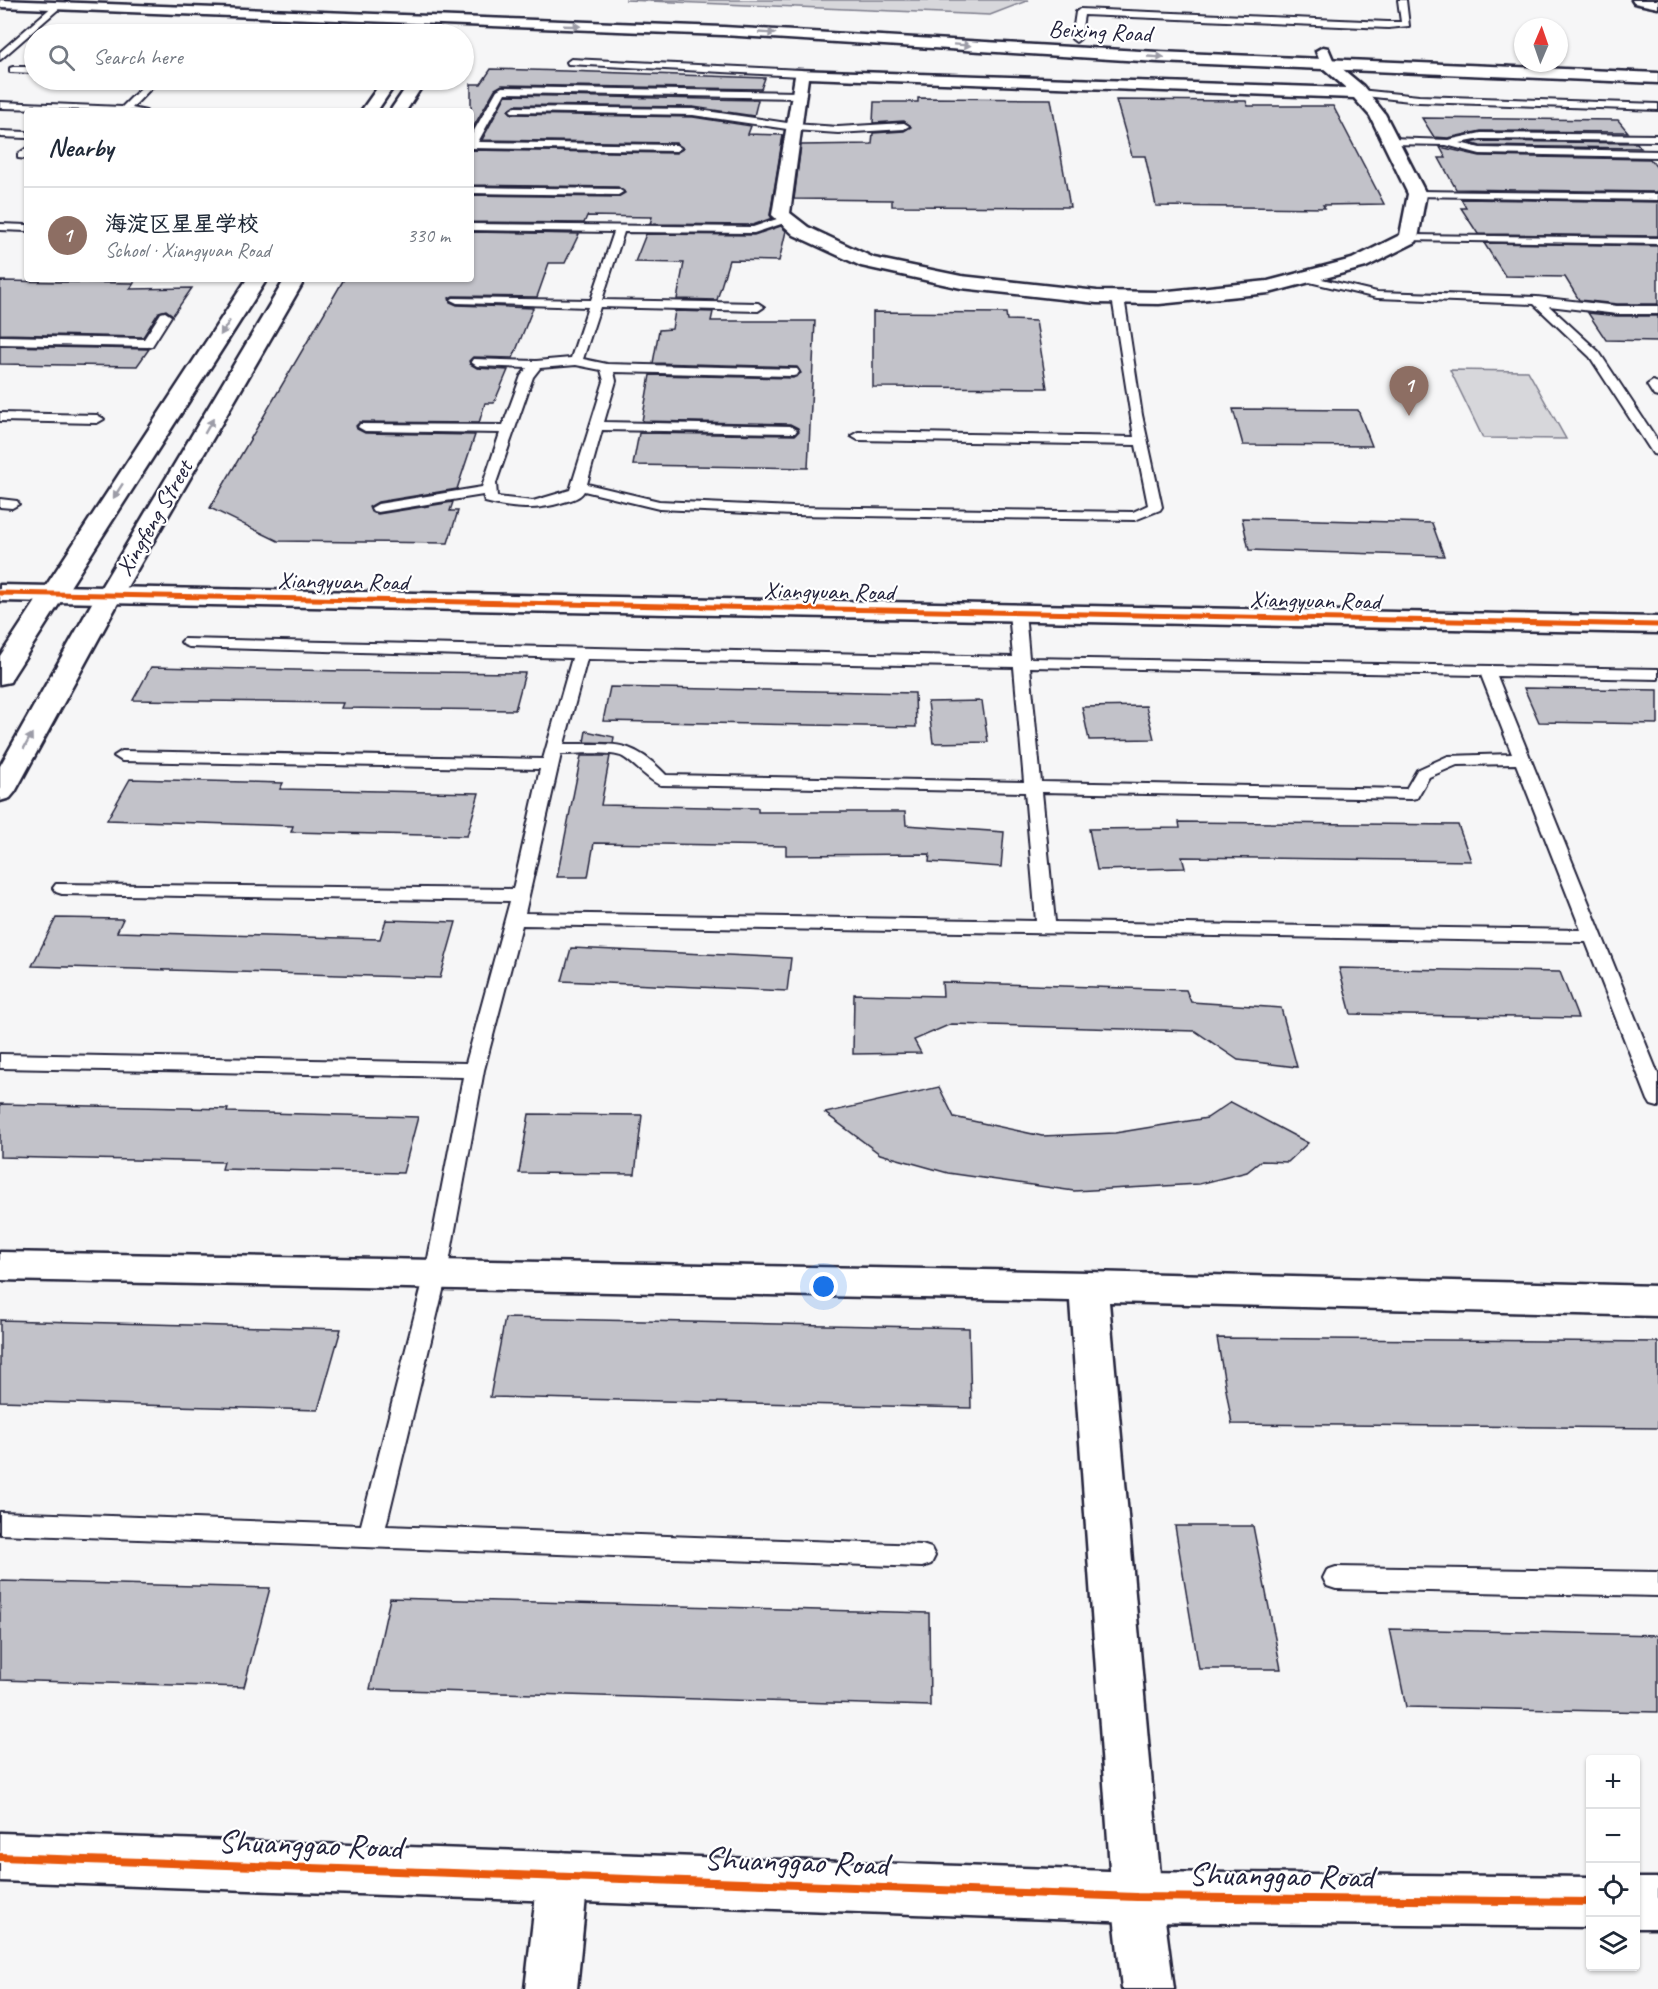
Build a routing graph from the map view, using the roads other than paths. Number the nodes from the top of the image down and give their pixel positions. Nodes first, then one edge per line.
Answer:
1 (1402, 0) edge
2 (1639, 0) edge
3 (0, 3) edge
4 (1658, 4) edge
5 (58, 6) junction
6 (445, 6) dead end
7 (516, 8) dead end
8 (367, 18) junction
9 (430, 20) junction
10 (38, 24) edge
11 (393, 24) edge
12 (427, 24) edge
13 (440, 24) edge
14 (457, 24) edge
15 (474, 28) edge
16 (954, 30) dead end
17 (24, 36) edge
18 (1076, 39) junction
19 (0, 57) edge
20 (1325, 58) junction
21 (1514, 60) edge
22 (1568, 61) edge
23 (571, 62) dead end
24 (1658, 66) edge
25 (13, 70) dead end
26 (24, 70) edge
27 (801, 73) junction
28 (1658, 78) edge
29 (144, 90) edge
30 (383, 90) edge
31 (412, 90) edge
32 (1359, 93) junction
33 (798, 95) junction
34 (0, 105) edge
35 (1658, 107) edge
36 (75, 108) edge
37 (127, 108) edge
38 (371, 108) edge
39 (400, 108) edge
40 (515, 110) dead end
41 (904, 126) dead end
42 (794, 127) junction
43 (0, 134) edge
44 (24, 135) edge
45 (1658, 138) edge
46 (474, 140) edge
47 (1390, 141) junction
48 (1446, 142) junction
49 (474, 145) edge
50 (676, 148) dead end
51 (1658, 154) edge
52 (474, 189) edge
53 (618, 192) dead end
54 (1417, 194) junction
55 (1658, 197) edge
56 (786, 219) junction
57 (24, 226) edge
58 (0, 227) edge
59 (474, 227) edge
60 (620, 229) junction
61 (1409, 238) junction
62 (1658, 241) edge
63 (1305, 278) junction
64 (255, 282) edge
65 (293, 282) edge
66 (1118, 297) junction
67 (457, 300) dead end
68 (1537, 301) junction
69 (595, 303) junction
70 (758, 307) dead end
71 (1658, 310) edge
72 (165, 316) dead end
73 (0, 340) edge
74 (576, 361) junction
75 (477, 362) dead end
76 (536, 365) junction
77 (607, 368) junction
78 (793, 372) dead end
79 (0, 417) edge
80 (97, 418) dead end
81 (596, 426) junction
82 (365, 427) dead end
83 (507, 429) junction
84 (790, 430) dead end
85 (858, 436) dead end
86 (1141, 441) junction
87 (1658, 451) edge
88 (579, 486) junction
89 (489, 490) junction
90 (378, 508) dead end
91 (0, 593) edge
92 (52, 594) junction
93 (110, 594) junction
94 (1017, 612) junction
95 (1658, 625) edge
96 (189, 642) dead end
97 (581, 654) junction
98 (1020, 663) junction
99 (1487, 671) junction
100 (1658, 674) edge
101 (0, 676) edge
102 (122, 756) dead end
103 (552, 756) junction
104 (1522, 759) junction
105 (1033, 788) junction
106 (0, 792) edge
107 (62, 888) dead end
108 (520, 895) junction
109 (514, 919) junction
110 (1046, 927) junction
111 (1593, 936) junction
112 (0, 1062) edge
113 (474, 1070) junction
114 (1658, 1100) edge
115 (0, 1266) edge
116 (436, 1274) junction
117 (1088, 1287) junction
118 (1658, 1301) edge
119 (0, 1523) edge
120 (371, 1535) junction
121 (922, 1556) dead end
122 (1336, 1578) dead end
123 (1658, 1584) edge
124 (0, 1857) edge
125 (563, 1877) junction
126 (1137, 1897) junction
127 (1586, 1902) edge
128 (1640, 1903) edge
129 (1658, 1903) edge
130 (551, 1989) edge
131 (1148, 1989) edge

1 - 18 lane
2 - 4 street
3 - 5 street, Beixing Road
5 - 8 street, Beixing Road
5 - 10 lane
6 - 9 street
7 - 14 street
8 - 9 street, Beixing Road
8 - 11 street
9 - 12 street
9 - 13 street, Beixing Road
15 -> 20 street, Beixing Road
16 - 18 street, Beixing Road
17 - 19 lane
18 - 20 street, Beixing Road
20 - 21 street, Beixing Road
20 - 28 street, Beixing Road
20 - 32 street
22 - 24 street
23 - 27 lane
25 - 26 lane
27 - 32 street
27 - 33 street
29 - 37 lane
30 - 38 street
31 - 39 street
32 - 35 lane
32 - 47 street
33 - 42 street
33 - 46 lane
34 - 36 lane
40 - 42 lane
41 - 42 lane
42 - 56 street
43 - 44 lane
45 - 48 lane
47 - 48 lane
47 - 54 street
48 - 51 lane
49 - 50 lane
52 - 53 lane
54 - 55 lane
54 - 61 street
56 - 60 lane
56 - 66 street
57 - 58 lane
59 - 60 lane
60 - 69 lane
61 - 62 lane
61 - 63 street
63 - 66 street
63 - 68 lane
64 -> 92 street, Xingfeng Street
93 -> 65 street, Xingfeng Street
66 - 86 lane
67 - 69 lane
68 - 71 lane
68 - 87 lane
69 - 70 lane
69 - 74 lane
72 - 73 lane
74 - 76 lane
74 - 77 lane
75 - 76 lane
76 - 83 lane
77 - 78 lane
77 - 81 lane
79 - 80 lane
81 - 84 lane
81 - 88 lane
82 - 83 lane
83 - 89 lane
85 - 86 lane
86 - 88 lane
88 - 89 lane
89 - 90 lane
91 - 92 street, Xiangyuan Road
92 - 93 street, Xiangyuan Road
92 - 101 street, Xingfeng Street
93 - 94 street, Xiangyuan Road
106 -> 93 street, Xingfeng Street
94 - 95 street, Xiangyuan Road
94 - 98 lane
96 - 97 lane
97 - 98 lane
97 - 103 lane
98 - 99 lane
98 - 105 lane
99 - 100 lane
99 - 104 lane
102 - 103 lane
103 - 105 lane
103 - 108 lane
104 - 105 lane
104 - 111 lane
105 - 110 lane
107 - 108 lane
108 - 109 lane
109 - 110 lane
109 - 113 lane
110 - 111 lane
111 - 114 lane
112 - 113 lane
113 - 116 lane
115 - 116 street
116 - 117 street
116 - 120 lane
117 - 118 street
117 - 126 street
119 - 120 lane
120 - 121 lane
122 - 123 lane
124 - 125 street, Shuanggao Road
125 - 126 street, Shuanggao Road
125 - 130 street
126 - 127 street, Shuanggao Road
126 - 131 street
128 - 129 street

